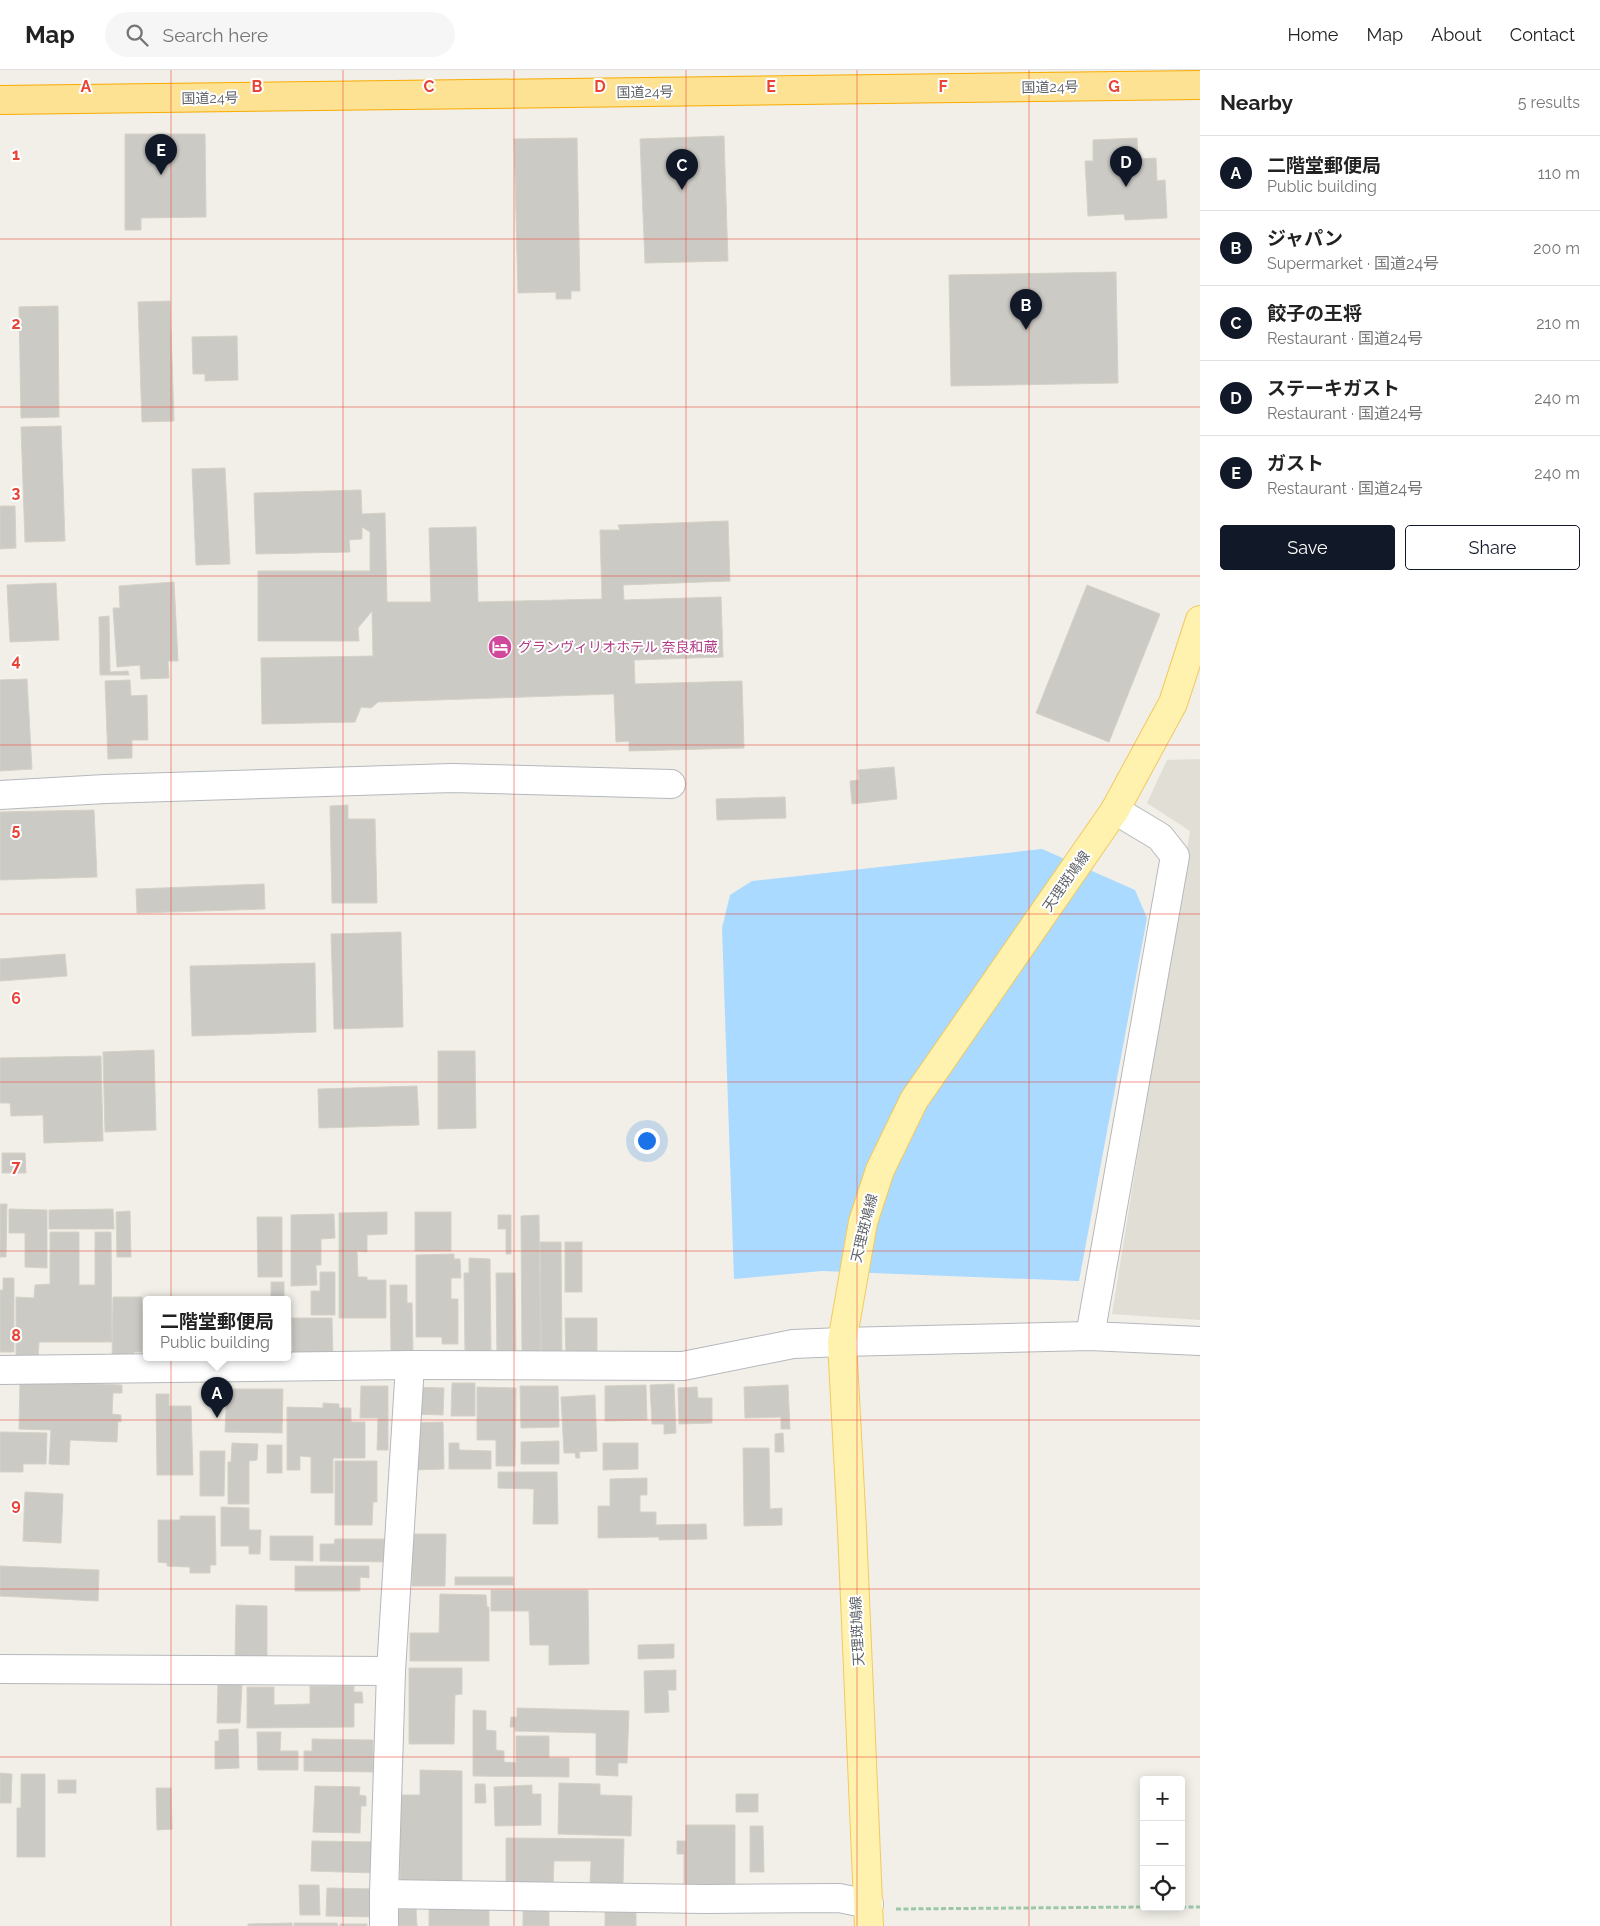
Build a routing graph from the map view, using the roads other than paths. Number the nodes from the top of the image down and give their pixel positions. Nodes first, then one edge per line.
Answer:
1 (1200, 85) edge
2 (0, 100) edge
3 (1200, 620) edge
4 (671, 784) dead end
5 (0, 795) edge
6 (1115, 810) junction
7 (1090, 1336) junction
8 (1200, 1341) edge
9 (842, 1342) junction
10 (410, 1365) junction
11 (0, 1370) edge
12 (0, 1669) edge
13 (391, 1671) junction
14 (384, 1894) junction
15 (869, 1915) edge
16 (384, 1926) edge

1 - 2 highway, 国道24号
3 - 6 main road, 天理斑鳩線
4 - 5 street
6 - 7 street
6 - 9 main road, 天理斑鳩線
7 - 8 street
7 - 9 street
9 - 10 street
9 - 15 main road, 天理斑鳩線
10 - 11 street
10 - 13 street
12 - 13 street
13 - 14 street
14 - 15 street
14 - 16 street

